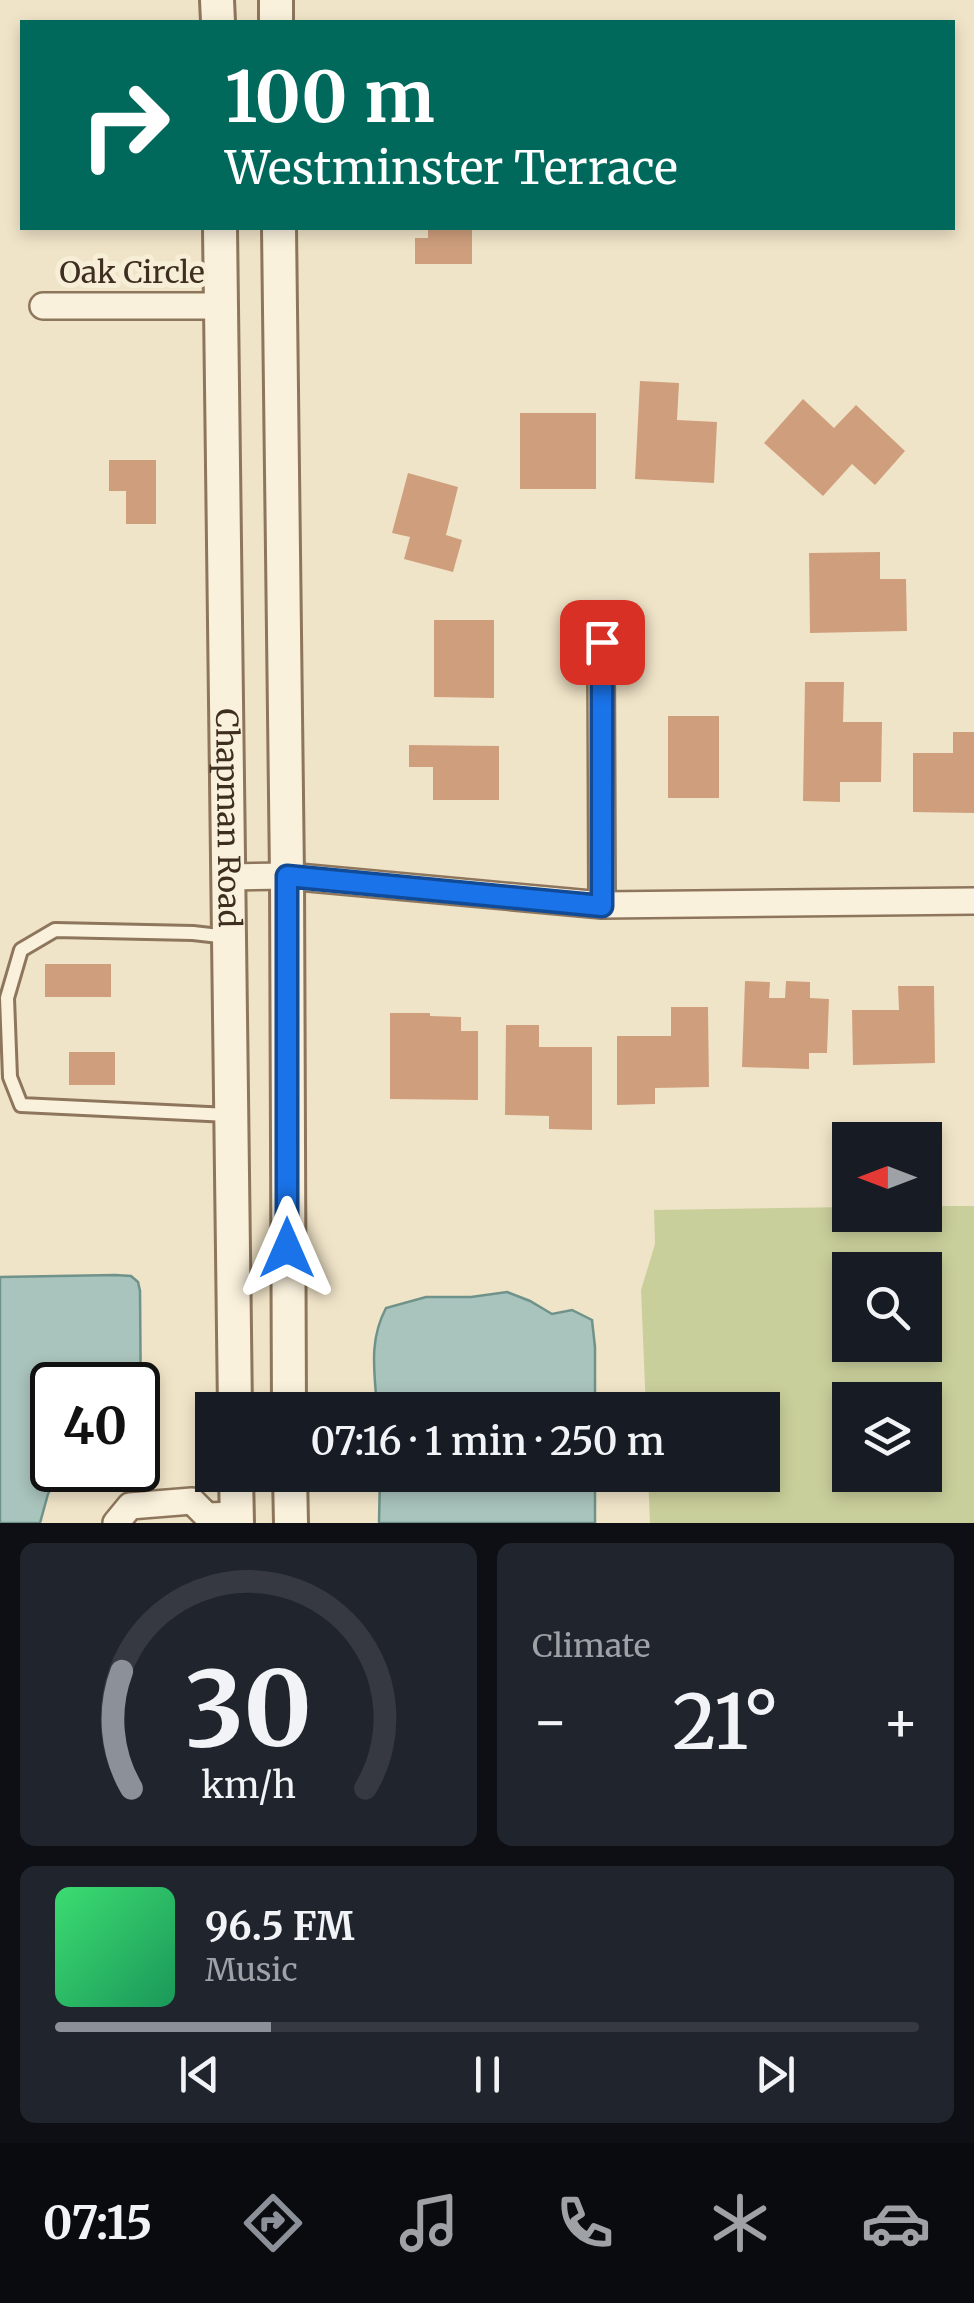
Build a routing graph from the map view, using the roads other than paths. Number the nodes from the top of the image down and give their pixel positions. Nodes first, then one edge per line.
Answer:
1 (220, 230) edge
2 (279, 230) edge
3 (44, 306) dead end
4 (221, 306) junction
5 (602, 642) dead end
6 (287, 876) junction
7 (228, 877) junction
8 (974, 901) edge
9 (602, 906) junction
10 (229, 937) junction
11 (232, 1116) junction
12 (235, 1392) edge
13 (289, 1392) edge
14 (230, 1492) edge
15 (290, 1492) edge
16 (128, 1517) edge
17 (221, 1519) edge
18 (290, 1523) edge

1 - 4 street, Chapman Road
2 - 6 street, Chapman Road
3 - 4 street, Oak Circle
4 - 7 street, Chapman Road
5 - 9 street
6 - 7 street
6 - 9 street
6 - 13 street, Chapman Road
7 - 10 street, Chapman Road
8 - 9 street
10 - 11 street, Chapman Road
10 - 11 lane
11 - 12 street, Chapman Road
14 - 17 street
15 - 18 street
16 - 17 street

